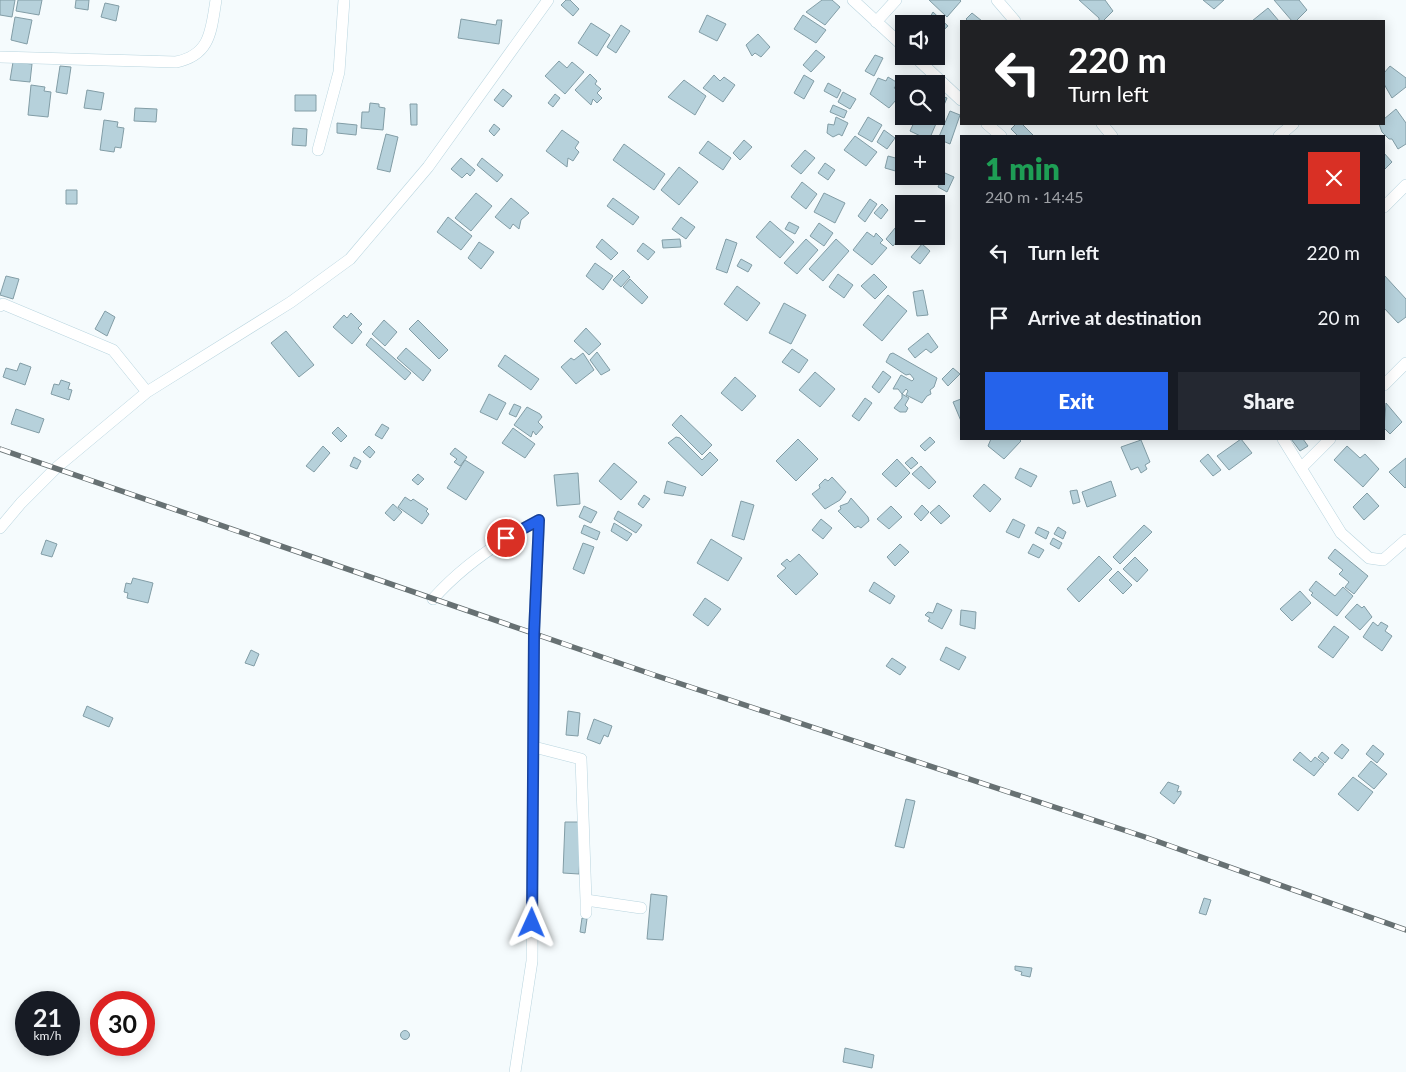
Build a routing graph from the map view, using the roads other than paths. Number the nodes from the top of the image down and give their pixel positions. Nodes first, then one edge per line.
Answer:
1 (216, 0) edge
2 (344, 0) edge
3 (548, 0) edge
4 (853, 0) edge
5 (896, 0) edge
6 (997, 0) edge
7 (1014, 20) edge
8 (876, 22) junction
9 (895, 39) edge
10 (0, 57) edge
11 (924, 65) edge
12 (960, 99) edge
13 (988, 125) edge
14 (1103, 125) edge
15 (1292, 125) edge
16 (1000, 135) edge
17 (1111, 135) edge
18 (1280, 135) edge
19 (318, 150) dead end
20 (1406, 185) edge
21 (1385, 206) edge
22 (0, 306) edge
23 (1406, 363) edge
24 (1385, 384) edge
25 (147, 392) junction
26 (1284, 440) edge
27 (1329, 440) edge
28 (1302, 467) junction
29 (0, 528) edge
30 (1406, 540) edge
31 (433, 599) dead end
32 (534, 747) junction
33 (586, 900) junction
34 (641, 908) dead end
35 (586, 913) dead end
36 (515, 1072) edge

1 - 10 street
2 - 19 street
3 - 25 street
4 - 8 street
5 - 8 street
6 - 7 street
8 - 9 street
11 - 12 street
13 - 16 street
14 - 17 street
15 - 18 street
20 - 21 street
22 - 25 street
23 - 24 street
25 - 29 street
26 - 28 street
27 - 28 street
28 - 30 street
31 - 32 street
32 - 33 street
32 - 36 street
33 - 34 street
33 - 35 street

